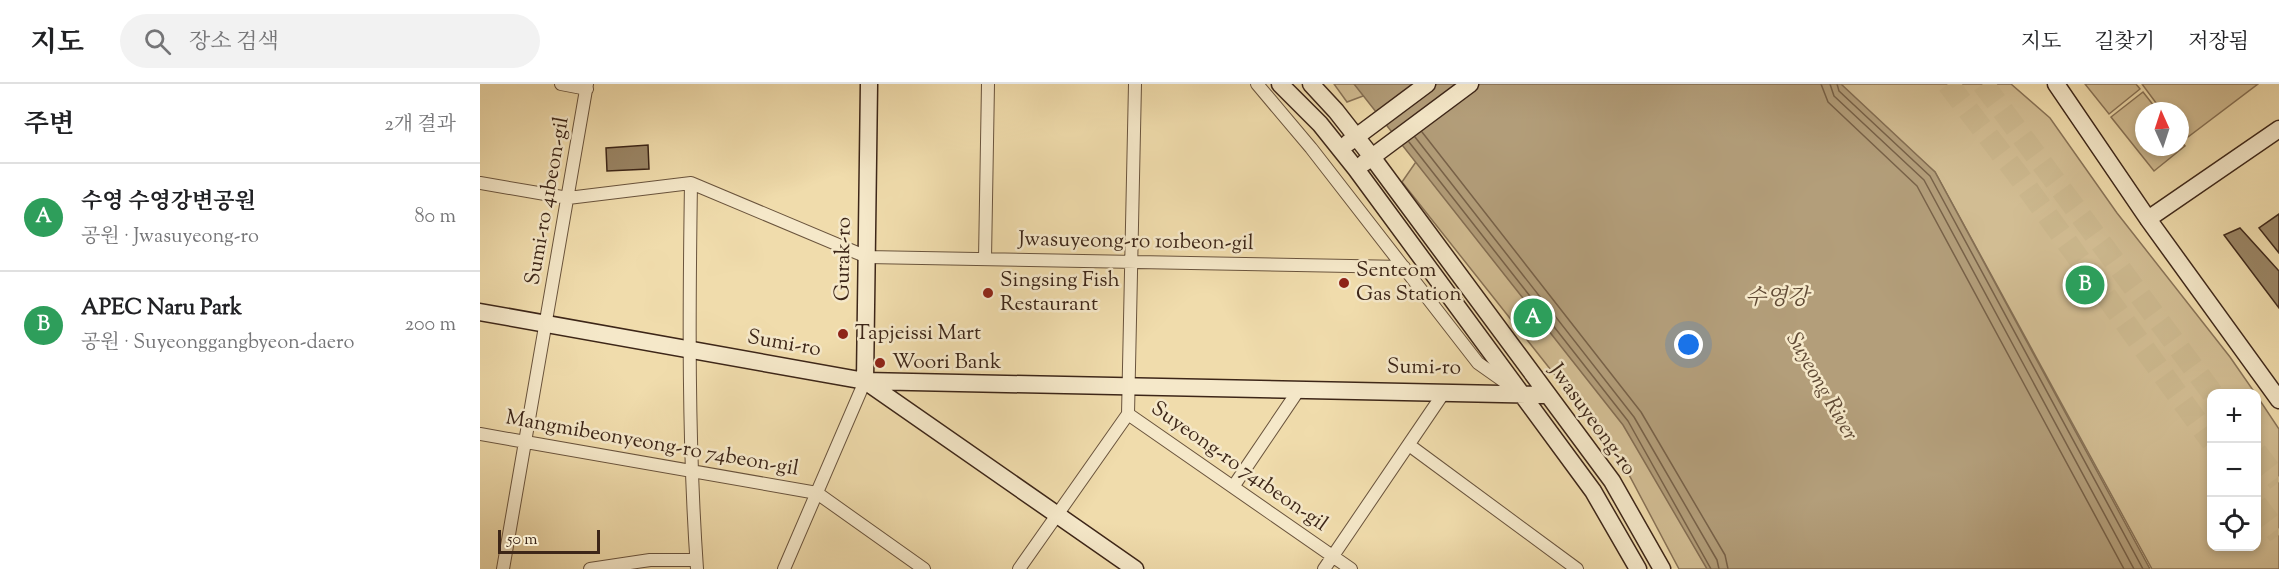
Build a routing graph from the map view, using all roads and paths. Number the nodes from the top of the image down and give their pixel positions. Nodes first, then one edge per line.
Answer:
1 (561, 84) edge
2 (869, 84) edge
3 (988, 84) edge
4 (1135, 84) edge
5 (1257, 84) edge
6 (1280, 84) edge
7 (1311, 84) edge
8 (1427, 84) edge
9 (1470, 84) edge
10 (2047, 84) edge
11 (2056, 84) edge
12 (587, 86) edge
13 (2071, 107) junction
14 (2279, 129) edge
15 (1356, 137) junction
16 (1340, 149) junction
17 (1372, 157) junction
18 (1356, 169) junction
19 (480, 183) edge
20 (691, 183) junction
21 (568, 198) junction
22 (2148, 219) junction
23 (867, 257) junction
24 (985, 259) junction
25 (1132, 262) junction
26 (1404, 267) junction
27 (480, 312) edge
28 (546, 324) junction
29 (689, 350) junction
30 (865, 381) junction
31 (1130, 385) junction
32 (1300, 388) junction
33 (1445, 391) junction
34 (1547, 394) junction
35 (1523, 395) junction
36 (2279, 400) edge
37 (1128, 414) junction
38 (480, 434) edge
39 (525, 442) junction
40 (1408, 445) junction
41 (691, 471) junction
42 (1233, 487) junction
43 (817, 493) junction
44 (1056, 514) junction
45 (1333, 556) junction
46 (696, 565) edge
47 (503, 569) edge
48 (590, 569) edge
49 (784, 569) edge
50 (924, 569) edge
51 (1019, 569) edge
52 (1135, 569) edge
53 (1324, 569) edge
54 (1351, 569) edge
55 (1577, 569) edge
56 (1638, 569) edge
57 (1662, 569) edge

1 - 12 street
2 - 23 main road, Gurak-ro
3 - 24 street
4 - 25 street, Suyeong-ro 741beon-gil
5 - 26 street
6 - 16 main road, Jwasuyeong-ro
7 - 15 main road, Jwasuyeong-ro
8 - 15 main road
9 - 17 main road
10 - 13 main road
11 - 13 main road
12 - 21 street, Sumi-ro 41beon-gil
13 - 22 main road
14 - 22 main road
15 - 16 main road
15 - 17 main road, Jwasuyeong-ro
16 - 18 main road, Jwasuyeong-ro
17 - 18 main road
17 - 34 main road, Jwasuyeong-ro
18 - 35 main road, Jwasuyeong-ro
19 - 21 street
20 - 21 street
20 - 23 street
20 - 29 street
21 - 28 street, Sumi-ro 41beon-gil
22 - 36 main road
23 - 24 street, Jwasuyeong-ro 101beon-gil
23 - 30 main road, Gurak-ro
24 - 25 street, Jwasuyeong-ro 101beon-gil
25 - 26 street, Jwasuyeong-ro 101beon-gil
25 - 31 street, Suyeong-ro 741beon-gil
26 - 35 street
27 - 28 main road, Sumi-ro
28 - 29 main road, Sumi-ro
28 - 39 street, Sumi-ro 41beon-gil
29 - 30 main road, Sumi-ro
29 - 41 street
30 - 31 main road, Sumi-ro
30 - 43 street
30 - 44 main road
31 - 32 main road, Sumi-ro
31 - 37 street, Suyeong-ro 741beon-gil
32 - 33 main road, Sumi-ro
32 - 42 street
33 - 35 main road, Sumi-ro
33 - 40 street
34 - 35 main road, Sumi-ro
34 - 57 main road, Jwasuyeong-ro
35 - 56 main road, Jwasuyeong-ro
37 - 42 street, Suyeong-ro 741beon-gil
37 - 44 street
38 - 39 street, Mangmibeonyeong-ro 74beon-gil
39 - 41 street, Mangmibeonyeong-ro 74beon-gil
39 - 47 street, Sumi-ro 41beon-gil
40 - 45 street
40 - 55 street
41 - 43 street, Mangmibeonyeong-ro 74beon-gil
41 - 46 street
42 - 45 street, Suyeong-ro 741beon-gil
43 - 49 street
43 - 50 street
44 - 51 street
44 - 52 main road
45 - 53 street
45 - 54 street, Suyeong-ro 741beon-gil
46 - 48 street

